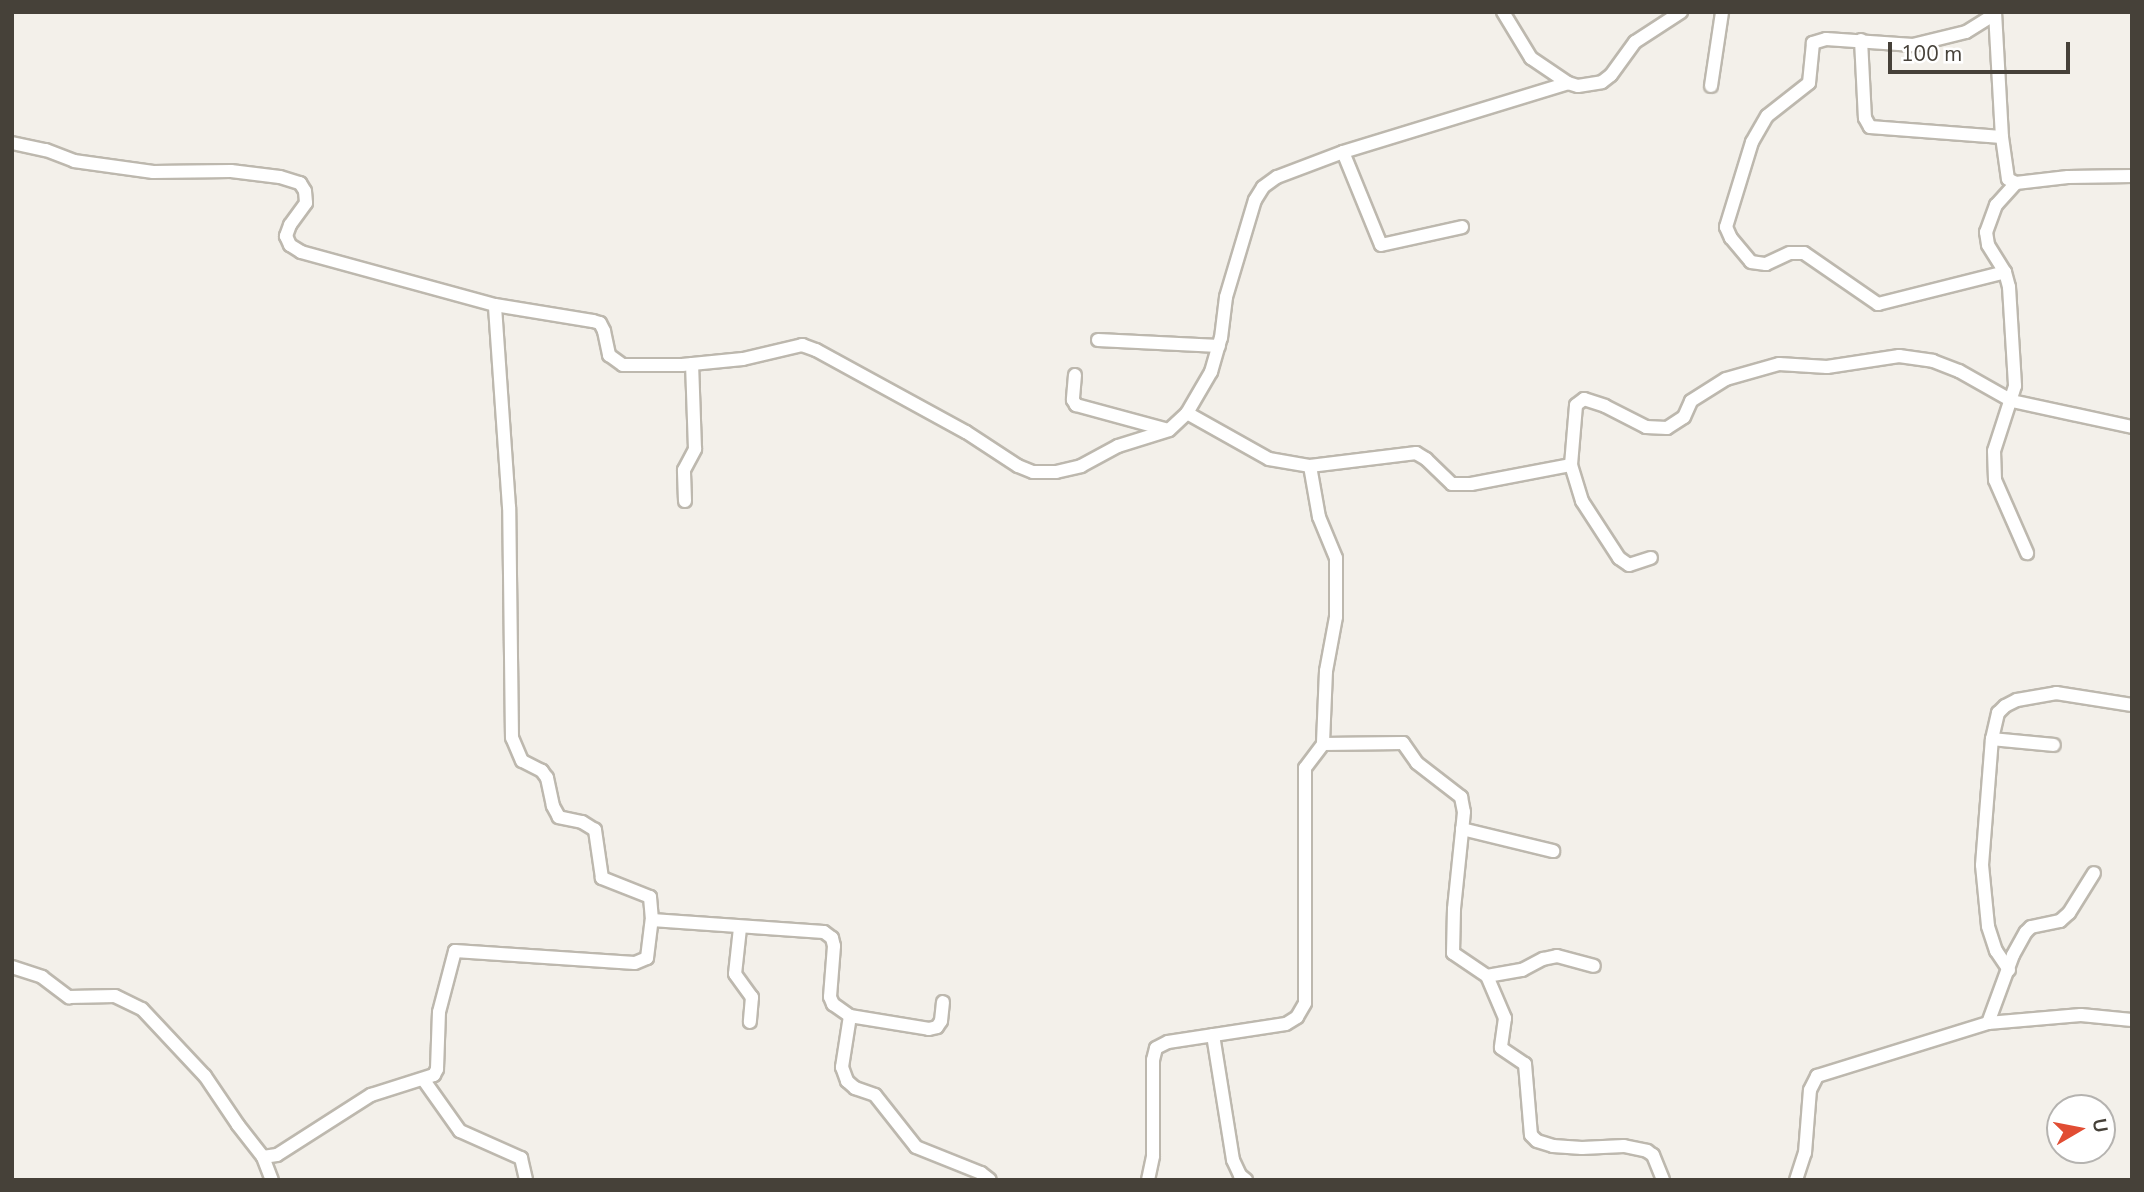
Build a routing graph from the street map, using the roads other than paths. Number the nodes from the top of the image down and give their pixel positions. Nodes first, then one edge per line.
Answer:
1 (1503, 12) edge
2 (1681, 12) edge
3 (1722, 12) edge
4 (1995, 13) edge
5 (1861, 40) junction
6 (1568, 83) junction
7 (1711, 86) dead end
8 (2002, 137) junction
9 (12, 143) edge
10 (1343, 152) junction
11 (2132, 176) edge
12 (2016, 183) junction
13 (1462, 227) dead end
14 (2005, 272) junction
15 (495, 305) junction
16 (1098, 340) dead end
17 (1219, 346) junction
18 (692, 364) junction
19 (1075, 375) dead end
20 (2012, 401) junction
21 (1187, 413) junction
22 (2132, 426) edge
23 (1169, 430) junction
24 (1571, 465) junction
25 (1310, 466) junction
26 (685, 500) dead end
27 (2027, 553) dead end
28 (1651, 558) dead end
29 (2132, 705) edge
30 (1992, 739) junction
31 (1323, 744) junction
32 (2054, 745) dead end
33 (1462, 829) junction
34 (1553, 851) dead end
35 (2094, 873) dead end
36 (652, 920) junction
37 (740, 928) junction
38 (1594, 966) dead end
39 (12, 967) edge
40 (2009, 970) junction
41 (1487, 976) junction
42 (943, 1002) dead end
43 (850, 1016) junction
44 (2132, 1020) edge
45 (750, 1023) dead end
46 (1988, 1023) junction
47 (1213, 1035) junction
48 (423, 1079) junction
49 (263, 1157) junction
50 (269, 1177) edge
51 (526, 1180) edge
52 (990, 1180) edge
53 (1148, 1180) edge
54 (1246, 1180) edge
55 (1663, 1180) edge
56 (1796, 1180) edge

1 - 6 street
2 - 6 street
3 - 7 street
4 - 5 street
4 - 8 street
5 - 8 street
5 - 14 street
6 - 10 street
8 - 12 street
9 - 15 street
10 - 13 street
10 - 17 street
11 - 12 street
12 - 14 street
14 - 20 street
15 - 18 street
15 - 36 street
16 - 17 street
17 - 21 street
18 - 23 street
18 - 26 street
19 - 23 street
20 - 22 street
20 - 24 street
20 - 27 street
21 - 23 street
21 - 25 street
24 - 25 street
24 - 28 street
25 - 31 street
29 - 30 street
30 - 32 street
30 - 40 street
31 - 33 street
31 - 47 street
33 - 34 street
33 - 41 street
35 - 40 street
36 - 37 street
36 - 48 street
37 - 43 street
37 - 45 street
38 - 41 street
39 - 49 street
40 - 46 street
41 - 55 street
42 - 43 street
43 - 52 street
44 - 46 street
46 - 56 street
47 - 53 street
47 - 54 street
48 - 49 street
48 - 51 street
49 - 50 street

